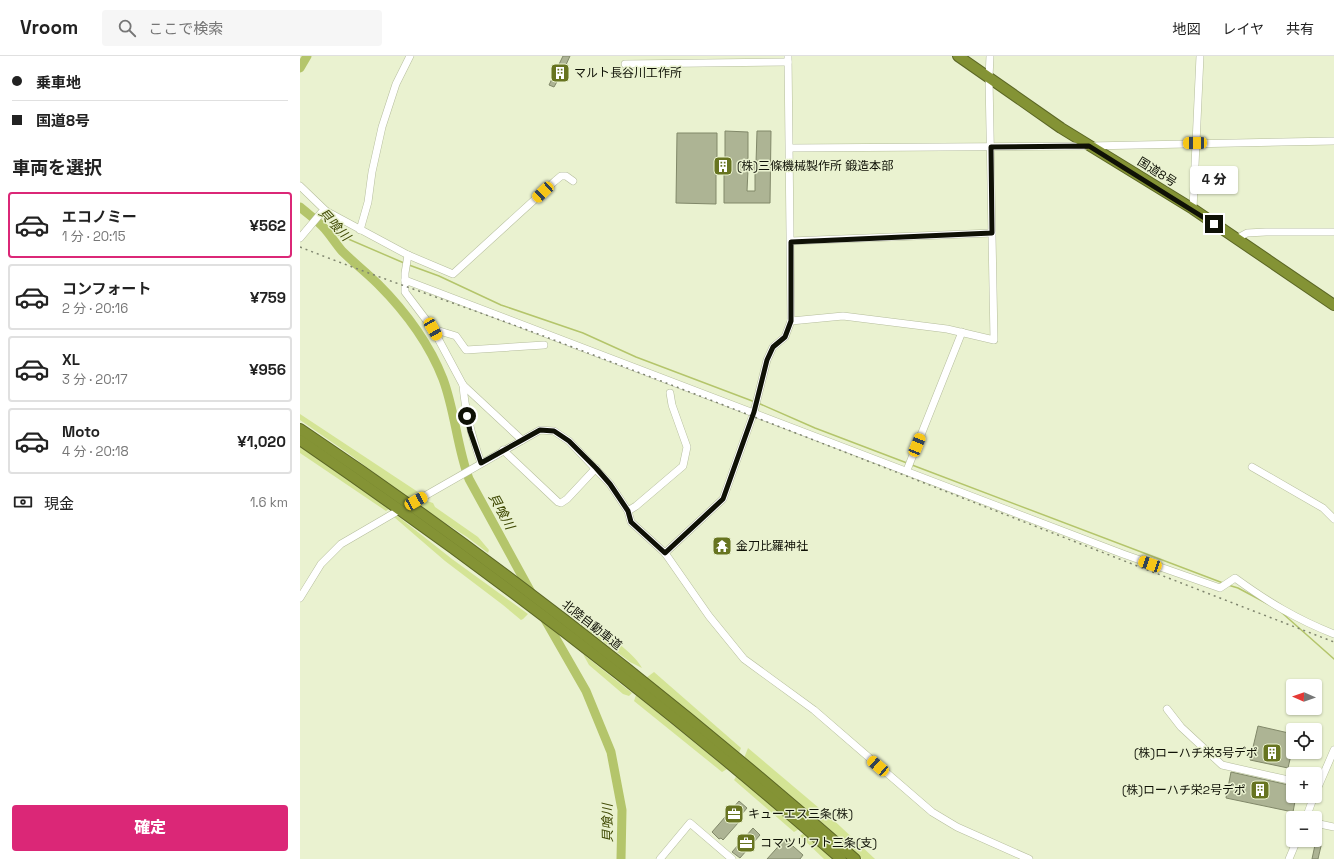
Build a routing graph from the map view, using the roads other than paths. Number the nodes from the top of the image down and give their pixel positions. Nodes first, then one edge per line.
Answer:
1 (410, 56) edge
2 (990, 56) edge
3 (1200, 56) edge
4 (961, 58) edge
5 (788, 59) edge
6 (625, 64) dead end
7 (989, 78) junction
8 (1334, 141) edge
9 (1195, 143) junction
10 (1089, 146) junction
11 (991, 147) junction
12 (790, 148) junction
13 (573, 181) dead end
14 (300, 186) edge
15 (1193, 209) junction
16 (323, 212) junction
17 (360, 230) junction
18 (1334, 232) edge
19 (992, 233) junction
20 (302, 235) edge
21 (1236, 239) junction
22 (791, 242) junction
23 (407, 256) junction
24 (405, 276) junction
25 (1334, 305) edge
26 (791, 321) junction
27 (433, 329) junction
28 (962, 332) junction
29 (544, 346) dead end
30 (463, 385) junction
31 (670, 393) dead end
32 (754, 412) junction
33 (300, 429) edge
34 (300, 440) edge
35 (522, 440) junction
36 (503, 450) junction
37 (480, 463) junction
38 (1252, 467) dead end
39 (596, 468) junction
40 (907, 468) junction
41 (416, 501) dead end
42 (628, 511) junction
43 (396, 512) dead end
44 (1334, 519) edge
45 (665, 553) junction
46 (300, 598) edge
47 (1334, 634) edge
48 (1167, 710) dead end
49 (1334, 750) edge
50 (1322, 774) edge
51 (1286, 780) edge
52 (1322, 824) edge
53 (1334, 827) edge
54 (1294, 847) edge
55 (660, 859) edge
56 (732, 859) edge
57 (841, 859) edge
58 (855, 859) edge
59 (1029, 859) edge
60 (1289, 859) edge

1 - 17 street
2 - 7 street
3 - 9 street
4 - 7 highway, 国道8号
5 - 6 street
5 - 12 street
7 - 10 highway, 国道8号
7 - 11 street
8 - 9 street
9 - 10 street
9 - 15 street
10 - 11 street
10 - 15 highway, 国道8号
11 - 12 street
11 - 19 street
12 - 22 street
13 - 23 street
14 - 16 street
15 - 21 highway, 国道8号
16 - 17 street
16 - 20 street
17 - 23 street
18 - 21 street
19 - 22 street
19 - 28 street
21 - 25 highway, 国道8号
22 - 26 street
23 - 24 street
24 - 27 street
24 - 32 street
26 - 28 street
26 - 32 street
27 - 29 street
27 - 30 street
28 - 40 street
30 - 35 street
30 - 37 street
31 - 42 street
32 - 40 street
32 - 45 street
33 - 58 highway, 北陸自動車道
34 - 57 highway, 北陸自動車道
35 - 36 street
35 - 39 street
36 - 37 street
36 - 39 street
37 - 41 street
38 - 44 street
39 - 42 street
40 - 47 street
42 - 45 street
43 - 46 street
45 - 59 street
48 - 51 street
49 - 50 street
52 - 53 street
54 - 60 street
55 - 56 street

